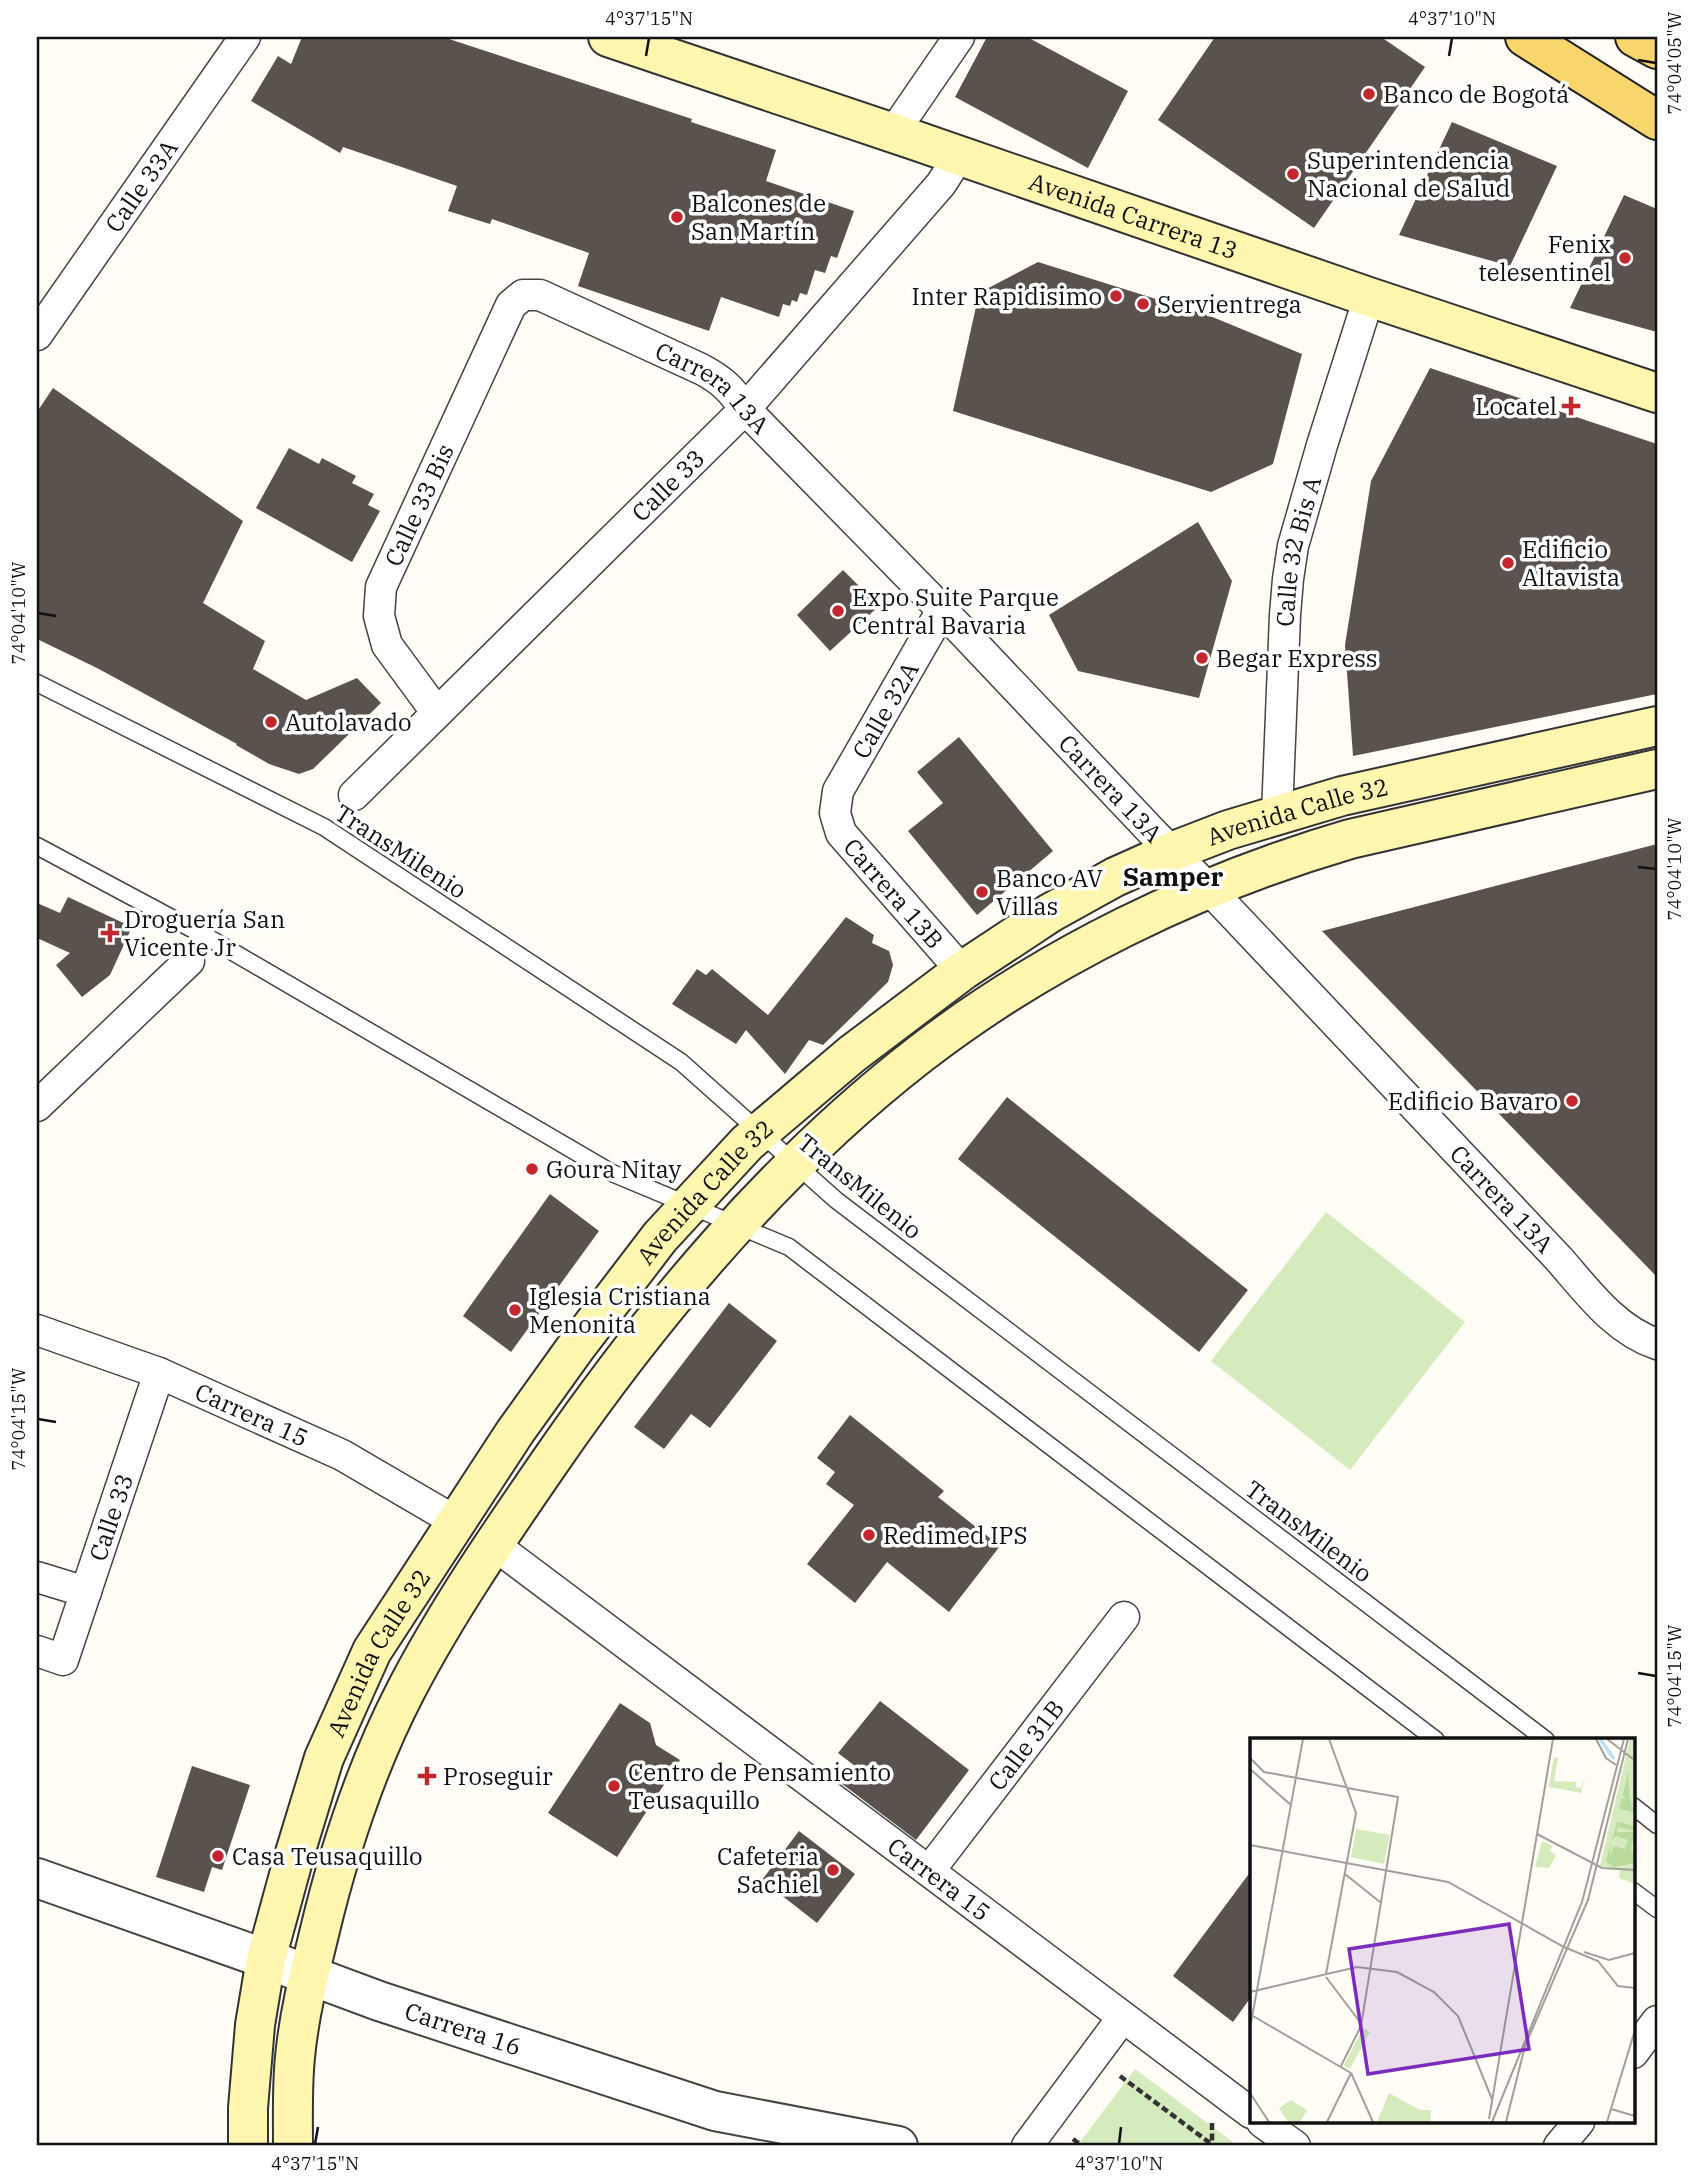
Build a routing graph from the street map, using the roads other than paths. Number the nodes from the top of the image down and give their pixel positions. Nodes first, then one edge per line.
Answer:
1 (245, 37) edge
2 (608, 37) edge
3 (959, 37) edge
4 (1525, 37) edge
5 (1618, 37) edge
6 (1645, 48) edge
7 (1560, 59) junction
8 (1657, 105) edge
9 (1657, 120) edge
10 (892, 133) junction
11 (960, 156) junction
12 (523, 295) joint
13 (1369, 297) junction
14 (37, 335) edge
15 (1657, 393) edge
16 (745, 409) junction
17 (942, 611) junction
18 (37, 683) edge
19 (437, 713) junction
20 (1657, 726) edge
21 (1657, 769) edge
22 (354, 795) dead end
23 (835, 813) joint
24 (1277, 814) junction
25 (37, 846) edge
26 (1171, 852) junction
27 (1208, 888) junction
28 (189, 961) dead end
29 (962, 971) junction
30 (37, 1106) edge
31 (759, 1132) junction
32 (796, 1164) junction
33 (688, 1205) junction
34 (736, 1225) junction
35 (37, 1330) edge
36 (1657, 1344) edge
37 (159, 1373) junction
38 (455, 1521) junction
39 (493, 1544) junction
40 (37, 1577) edge
41 (86, 1592) junction
42 (1124, 1617) dead end
43 (50, 1655) edge
44 (1433, 1738) edge
45 (1543, 1738) edge
46 (1634, 1807) edge
47 (1657, 1825) edge
48 (929, 1871) junction
49 (37, 1878) edge
50 (1634, 1892) edge
51 (1657, 1909) edge
52 (265, 1959) junction
53 (309, 1975) junction
54 (1123, 2017) junction
55 (1657, 2021) edge
56 (1634, 2052) edge
57 (1250, 2112) edge
58 (1265, 2124) edge
59 (1577, 2124) edge
60 (248, 2146) edge
61 (293, 2146) edge
62 (898, 2146) edge
63 (1027, 2146) edge
64 (1295, 2146) edge
65 (1559, 2146) edge

1 - 14 street, Calle 33A
2 - 10 main road, Avenida Carrera 13
3 - 10 street
4 - 7 main road
5 - 6 lane
7 - 8 lane
7 - 9 main road
10 - 11 main road, Avenida Carrera 13
11 - 13 main road, Avenida Carrera 13
11 - 16 street, Calle 33
12 - 16 street, Carrera 13A
12 - 19 street, Calle 33 Bis
13 - 15 main road, Avenida Carrera 13
13 - 24 street, Calle 32 Bis A
16 - 17 street, Carrera 13A
16 - 19 street, Calle 33
17 - 23 street, Calle 32A
17 - 26 street, Carrera 13A
18 - 31 lane, TransMilenio
19 - 22 street, Calle 33
20 - 24 main road, Avenida Calle 32
21 - 27 main road, Avenida Calle 32
23 - 29 street, Carrera 13B
24 - 26 main road, Avenida Calle 32
25 - 33 lane
26 - 27 street, Carrera 13A
26 - 29 main road, Avenida Calle 32
27 - 32 main road, Avenida Calle 32
27 - 36 street, Carrera 13A
28 - 30 street
29 - 31 main road, Avenida Calle 32
31 - 32 lane, TransMilenio
31 - 33 main road, Avenida Calle 32
32 - 34 main road, Avenida Calle 32
32 - 45 lane, TransMilenio
33 - 34 lane
33 - 38 main road, Avenida Calle 32
34 - 39 main road, Avenida Calle 32
34 - 44 lane
35 - 37 street, Carrera 15
37 - 38 street, Carrera 15
37 - 41 street, Calle 33
38 - 52 main road, Avenida Calle 32
39 - 48 street, Carrera 15
39 - 53 main road, Avenida Calle 32
40 - 41 street
41 - 43 street, Calle 33
42 - 48 street, Calle 31B
46 - 47 lane
48 - 54 street, Carrera 15
49 - 52 street, Carrera 16
50 - 51 lane
52 - 53 street, Carrera 16
52 - 60 main road, Avenida Calle 32
53 - 61 main road, Avenida Calle 32
53 - 62 street, Carrera 16
54 - 57 street, Carrera 15
54 - 63 street
55 - 56 street
58 - 64 street
59 - 65 street

